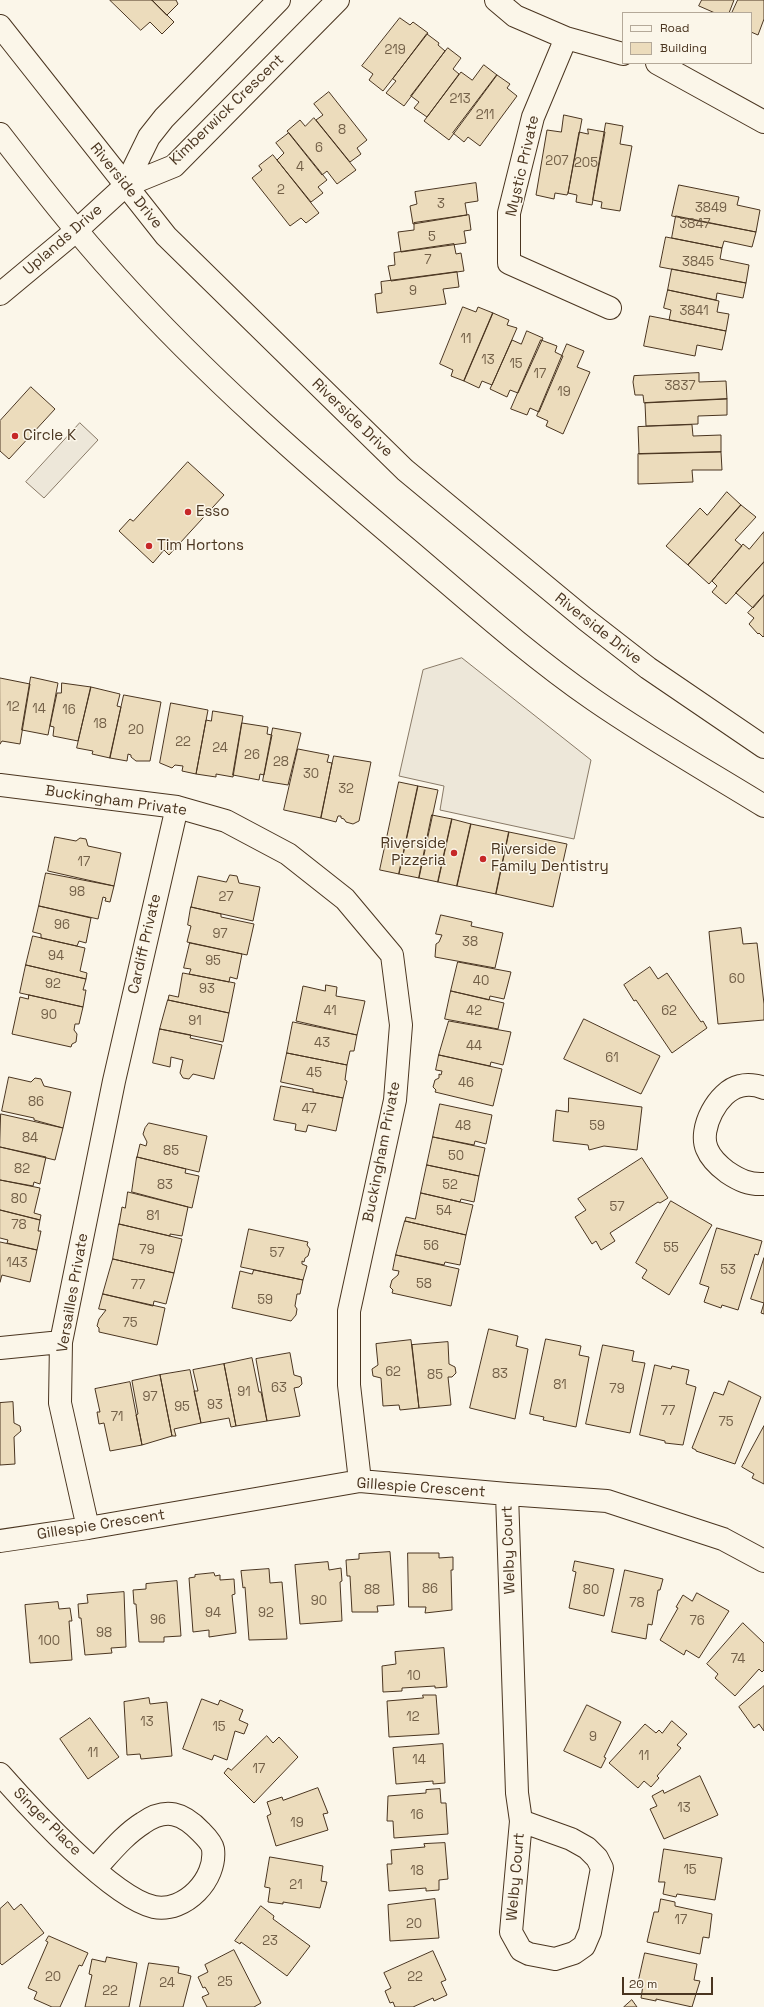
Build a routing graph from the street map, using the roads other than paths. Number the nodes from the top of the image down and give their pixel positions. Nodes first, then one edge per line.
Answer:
1 (279, 0) edge
2 (338, 0) edge
3 (496, 0) edge
4 (0, 26) edge
5 (566, 38) junction
6 (622, 54) edge
7 (659, 64) edge
8 (764, 122) edge
9 (0, 134) edge
10 (125, 186) junction
11 (78, 230) junction
12 (0, 294) edge
13 (610, 308) dead end
14 (764, 747) edge
15 (0, 785) edge
16 (764, 806) edge
17 (177, 807) junction
18 (114, 1081) joint
19 (764, 1088) edge
20 (764, 1184) edge
21 (61, 1342) junction
22 (0, 1348) edge
23 (360, 1481) junction
24 (506, 1494) junction
25 (88, 1528) junction
26 (0, 1541) edge
27 (764, 1560) edge
28 (0, 1774) edge
29 (521, 1821) junction
30 (95, 1870) junction

1 - 10 street
2 - 10 street, Kimberwick Crescent
3 - 5 street
4 - 10 street, Riverside Drive
5 - 6 street
5 - 13 street, Mystic Private
7 - 8 street
9 - 11 street
10 - 11 street, Uplands Drive
10 - 14 street, Riverside Drive
11 - 12 street, Uplands Drive
11 - 16 street
15 - 17 street, Buckingham Private
17 - 18 street, Cardiff Private
17 - 23 street, Buckingham Private
18 - 21 street, Versailles Private
19 - 20 street
21 - 22 street
21 - 25 street, Versailles Private
23 - 24 street, Gillespie Crescent
23 - 25 street, Gillespie Crescent
24 - 27 street, Gillespie Crescent
24 - 29 street, Welby Court
25 - 26 street, Gillespie Crescent
28 - 30 street, Singer Place
29 - 29 street, Welby Court
30 - 30 street, Singer Place

